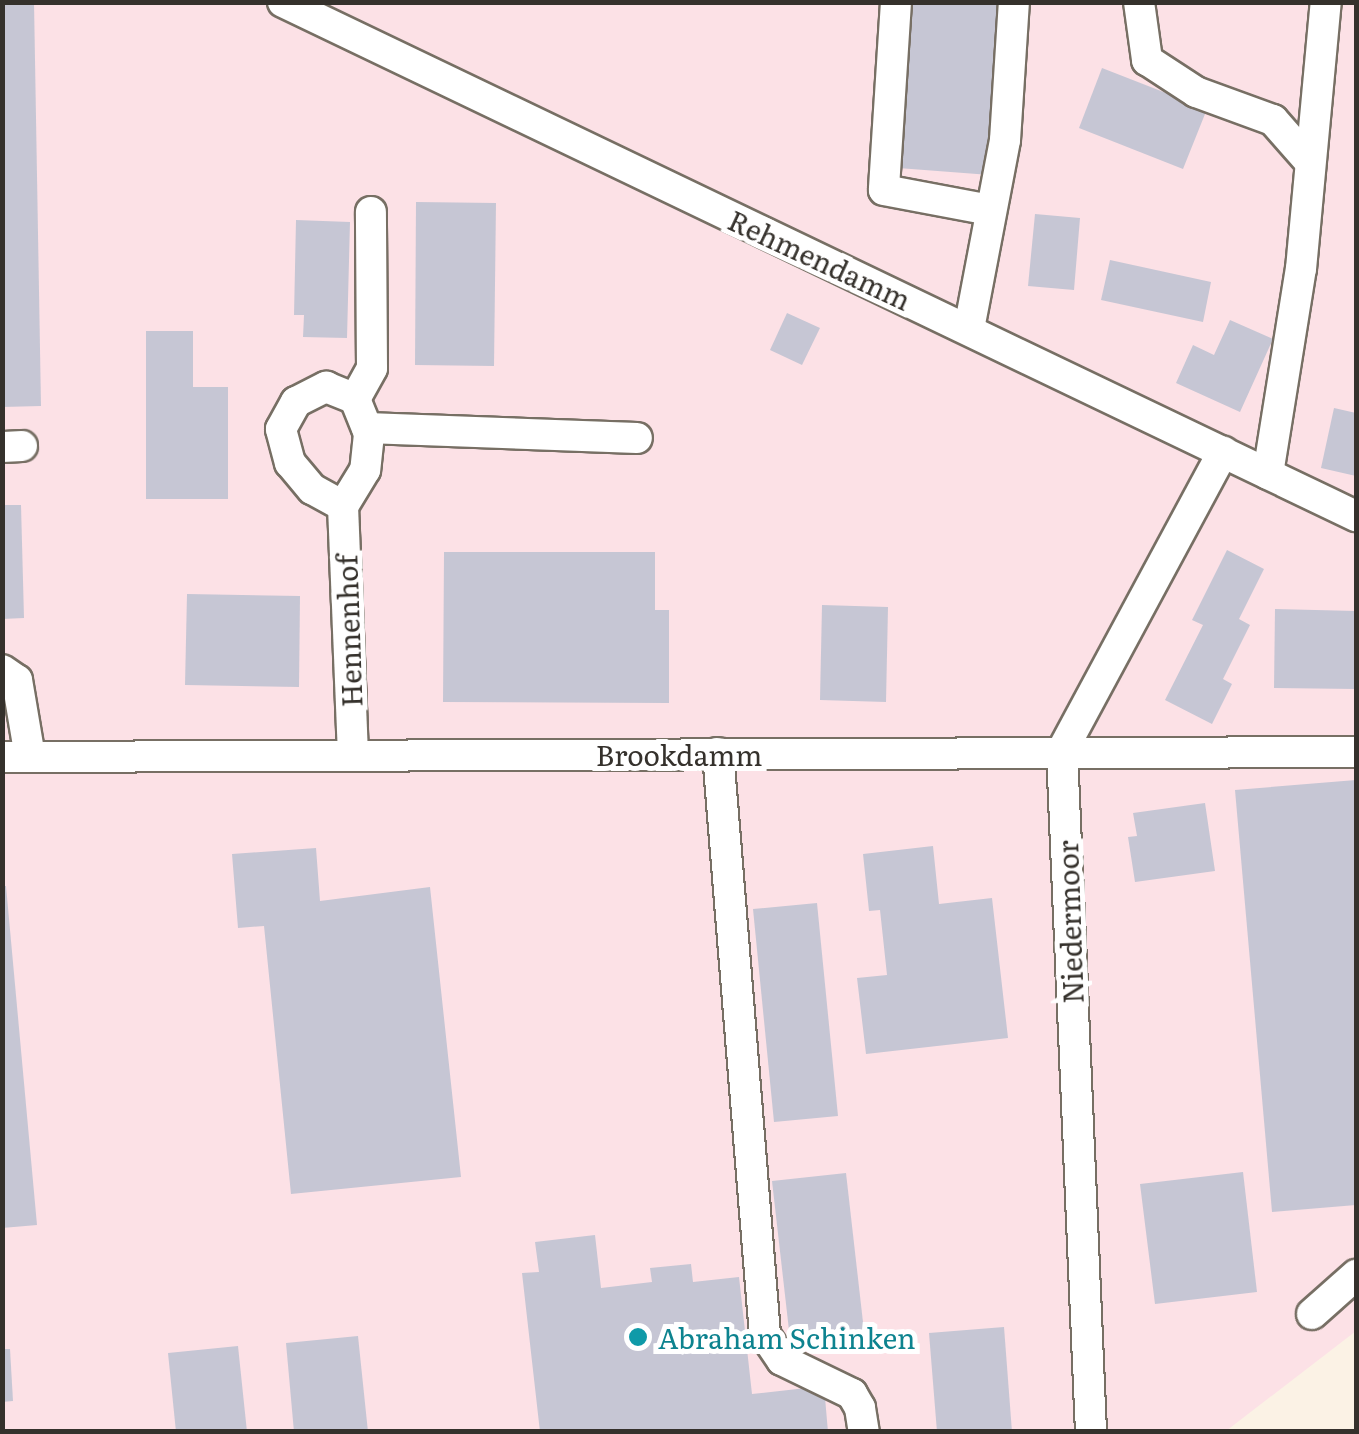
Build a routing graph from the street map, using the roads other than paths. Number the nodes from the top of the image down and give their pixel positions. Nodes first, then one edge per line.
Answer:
1 (284, 2) edge
2 (896, 2) edge
3 (1014, 2) edge
4 (1139, 2) edge
5 (1326, 2) edge
6 (1310, 161) junction
7 (990, 210) junction
8 (371, 212) dead end
9 (969, 329) junction
10 (355, 400) junction
11 (367, 428) junction
12 (638, 438) dead end
13 (1222, 452) junction
14 (1268, 474) junction
15 (343, 506) junction
16 (1356, 516) edge
17 (2, 670) edge
18 (1062, 752) junction
19 (1356, 752) edge
20 (718, 754) junction
21 (353, 755) junction
22 (16, 757) edge
23 (1356, 1275) edge
24 (1312, 1314) dead end
25 (864, 1432) edge
26 (1091, 1432) edge

1 - 9 street, Rehmendamm
2 - 7 street
3 - 7 street
4 - 6 street
5 - 6 street
6 - 14 street
7 - 9 street
8 - 10 street
9 - 13 street, Rehmendamm
10 - 11 street
10 - 15 street
11 - 12 street
11 - 15 street, Hennenhof
13 - 14 street, Rehmendamm
13 - 18 street
14 - 16 street, Rehmendamm
15 - 21 street, Hennenhof
17 - 22 street
18 - 19 street, Brookdamm
18 - 20 street, Brookdamm
18 - 26 street, Niedermoor
20 - 21 street, Brookdamm
20 - 25 street
21 - 22 street, Brookdamm
23 - 24 street

